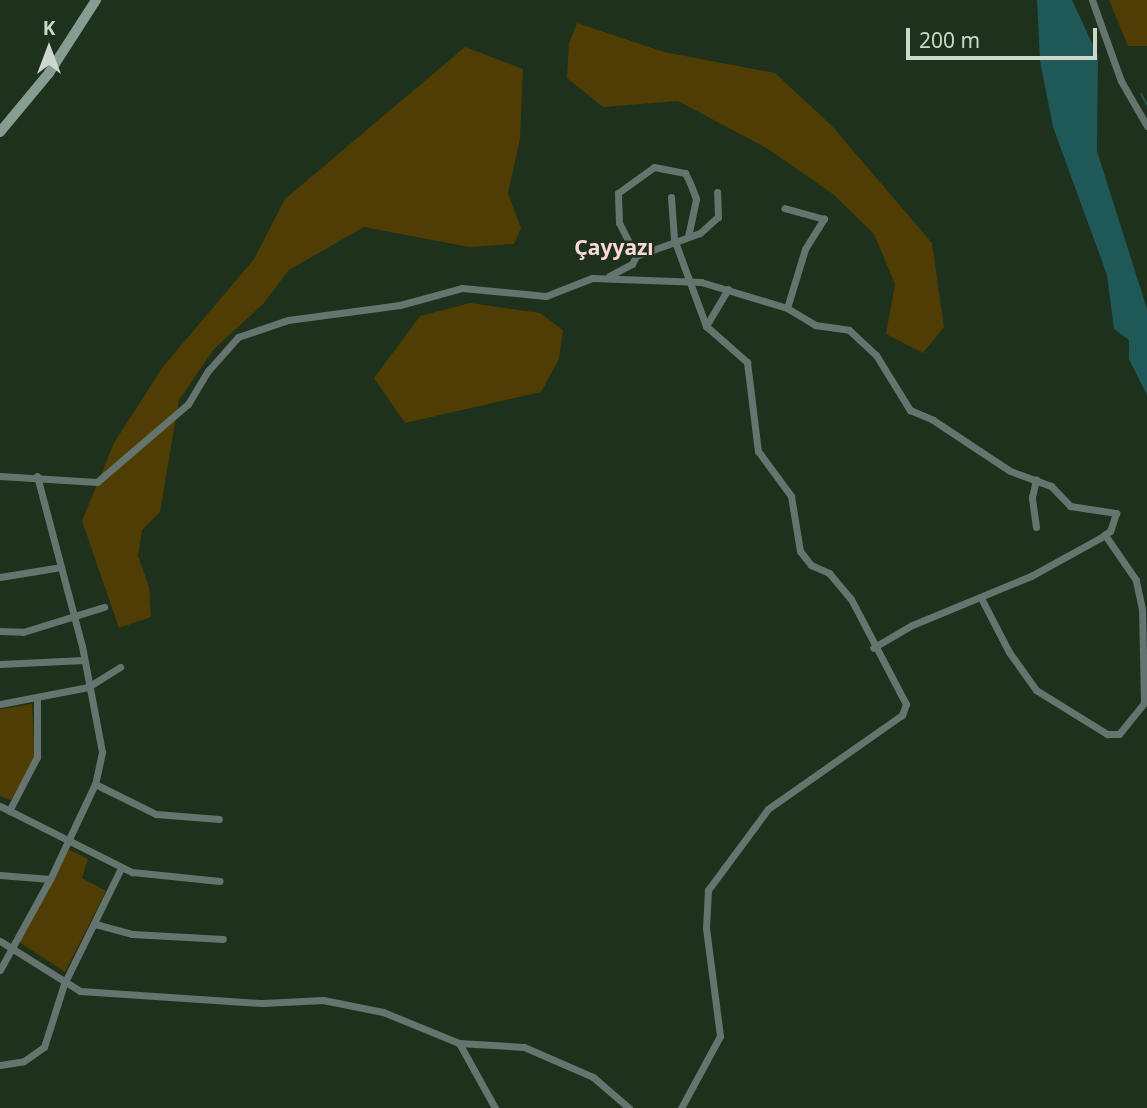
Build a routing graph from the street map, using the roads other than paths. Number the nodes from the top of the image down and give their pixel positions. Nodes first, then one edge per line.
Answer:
1 (96, 0) edge
2 (1092, 0) edge
3 (1147, 126) edge
4 (0, 132) edge
5 (718, 192) dead end
6 (671, 197) dead end
7 (784, 208) dead end
8 (688, 236) junction
9 (674, 239) junction
10 (636, 256) junction
11 (605, 278) junction
12 (687, 282) junction
13 (728, 289) junction
14 (787, 308) junction
15 (706, 326) junction
16 (37, 476) junction
17 (0, 477) edge
18 (1036, 479) junction
19 (1036, 527) dead end
20 (1105, 535) junction
21 (61, 567) junction
22 (0, 577) edge
23 (981, 598) junction
24 (104, 607) dead end
25 (74, 617) junction
26 (0, 631) edge
27 (873, 648) junction
28 (84, 660) junction
29 (0, 664) edge
30 (120, 667) dead end
31 (88, 687) junction
32 (37, 699) junction
33 (0, 704) edge
34 (95, 784) junction
35 (0, 806) edge
36 (9, 811) junction
37 (219, 819) dead end
38 (65, 841) junction
39 (121, 869) junction
40 (0, 875) edge
41 (50, 879) junction
42 (220, 881) dead end
43 (95, 924) junction
44 (223, 939) dead end
45 (0, 941) edge
46 (10, 946) junction
47 (0, 970) edge
48 (64, 984) junction
49 (459, 1044) junction
50 (0, 1065) edge
51 (495, 1108) edge
52 (629, 1108) edge
53 (681, 1108) edge

1 - 4 street
2 - 3 street
5 - 8 street
6 - 9 street
7 - 14 street
8 - 9 street
8 - 10 street
9 - 10 street
9 - 12 street
10 - 11 street
11 - 12 street
11 - 16 street
12 - 13 street
12 - 15 street
13 - 14 street
13 - 15 street
14 - 18 street
15 - 27 street
16 - 17 street
16 - 21 street
18 - 19 street
18 - 20 street
20 - 23 street
20 - 23 street
21 - 22 street
21 - 25 street
23 - 27 street
24 - 25 street
25 - 26 street
25 - 28 street
27 - 53 street
28 - 29 street
28 - 31 street
30 - 31 street
31 - 32 street
31 - 34 street
32 - 33 street
32 - 36 street
34 - 37 street
34 - 38 street
35 - 36 street
36 - 38 street
38 - 39 street
38 - 41 street
39 - 42 street
39 - 43 street
40 - 41 street
41 - 46 street
43 - 44 street
43 - 48 street
45 - 46 street
46 - 47 street
46 - 48 street
48 - 49 street
48 - 50 street
49 - 51 street
49 - 52 street

